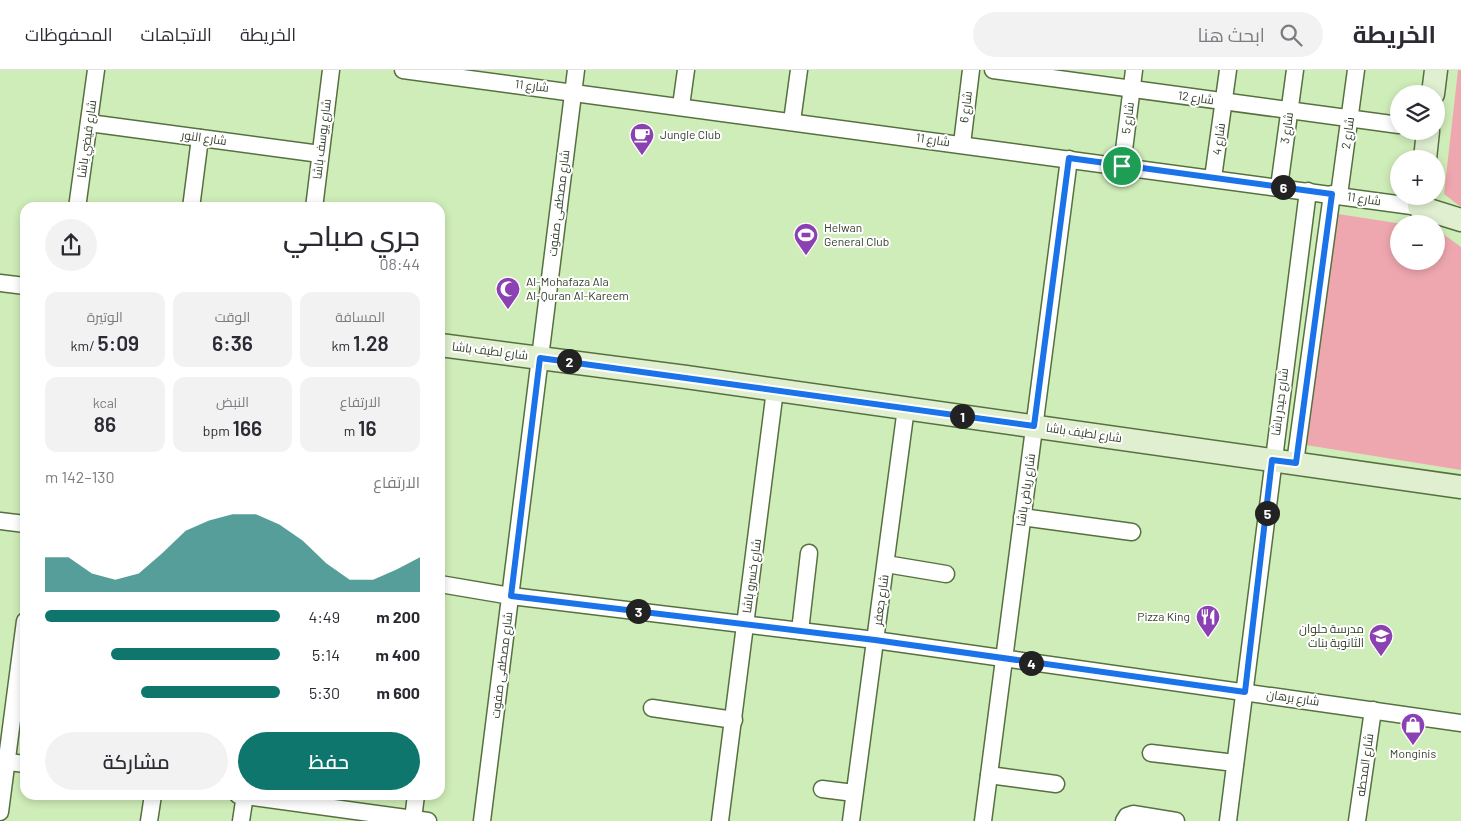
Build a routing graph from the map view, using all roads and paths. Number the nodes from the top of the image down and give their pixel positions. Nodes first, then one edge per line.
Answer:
1 (96, 70) edge
2 (331, 70) edge
3 (408, 70) edge
4 (576, 70) edge
5 (686, 70) edge
6 (799, 70) edge
7 (971, 70) edge
8 (993, 70) edge
9 (1134, 70) edge
10 (1228, 70) edge
11 (1295, 70) edge
12 (1356, 70) edge
13 (1436, 70) edge
14 (1434, 85) edge
15 (1132, 89) junction
16 (574, 92) junction
17 (1224, 101) junction
18 (681, 106) junction
19 (1290, 110) junction
20 (1350, 118) junction
21 (792, 121) junction
22 (89, 123) junction
23 (1390, 124) edge
24 (200, 138) junction
25 (962, 144) junction
26 (320, 154) junction
27 (1069, 158) junction
28 (1122, 166) junction
29 (1213, 178) junction
30 (1279, 187) junction
31 (1308, 191) junction
32 (1335, 194) junction
33 (1390, 199) edge
34 (78, 202) edge
35 (192, 202) edge
36 (315, 202) edge
37 (1428, 205) edge
38 (1461, 220) edge
39 (0, 283) edge
40 (20, 285) edge
41 (445, 346) edge
42 (540, 358) junction
43 (774, 390) junction
44 (906, 408) junction
45 (1034, 426) junction
46 (1272, 460) junction
47 (1296, 463) junction
48 (1461, 487) edge
49 (1022, 517) junction
50 (0, 521) edge
51 (20, 523) edge
52 (1132, 532) dead end
53 (809, 553) dead end
54 (886, 564) junction
55 (946, 574) dead end
56 (445, 585) edge
57 (511, 596) junction
58 (745, 624) junction
59 (800, 631) junction
60 (875, 640) junction
61 (20, 653) edge
62 (1004, 659) junction
63 (1245, 692) junction
64 (652, 708) dead end
65 (1373, 710) junction
66 (734, 720) junction
67 (1461, 723) edge
68 (1151, 754) dead end
69 (3, 761) edge
70 (20, 763) edge
71 (1235, 763) junction
72 (989, 775) junction
73 (1056, 784) dead end
74 (822, 789) dead end
75 (854, 793) junction
76 (152, 800) edge
77 (243, 800) edge
78 (279, 800) edge
79 (417, 800) edge
80 (0, 812) edge
81 (421, 820) edge
82 (149, 821) edge
83 (241, 821) edge
84 (482, 821) edge
85 (720, 821) edge
86 (851, 821) edge
87 (983, 821) edge
88 (1124, 821) edge
89 (1176, 821) edge
90 (1228, 821) edge
91 (1357, 821) edge

1 - 22 street, شارع فيضي باشا
2 - 26 street, شارع يوسف باشا
3 - 16 street, شارع 11
4 - 16 street, شارع مصطفى صفوت
5 - 18 street
6 - 21 street
7 - 25 street, شارع 6
8 - 15 street, شارع 12
9 - 15 street, شارع 5
10 - 17 street, شارع 4
11 - 19 street, شارع 3
12 - 20 street, شارع 2
13 - 14 street
15 - 17 street, شارع 12
15 - 28 street, شارع 5
16 - 18 street, شارع 11
16 - 42 street, شارع مصطفى صفوت
17 - 19 street, شارع 12
17 - 29 street, شارع 4
18 - 21 street, شارع 11
19 - 20 street, شارع 12
19 - 30 street, شارع 3
20 - 23 street, شارع 12
20 - 32 street, شارع 2
21 - 25 street, شارع 11
22 - 24 street, شارع النور
22 - 34 street, شارع فيضي باشا
24 - 26 street, شارع النور
24 - 35 street
25 - 27 street, شارع 11
26 - 36 street, شارع يوسف باشا
27 - 28 street, شارع 11
27 - 45 street, شارع رياض باشا
28 - 29 street, شارع 11
29 - 30 street, شارع 11
30 - 31 street, شارع 11
31 - 32 street, شارع 11
31 - 46 street, شارع حيدر باشا
32 - 33 street, شارع 11
32 - 47 street, شارع 2
37 - 38 street, شارع 11
39 - 40 street
41 - 42 street, شارع لطيف باشا
42 - 43 street, شارع لطيف باشا
42 - 57 street, شارع مصطفى صفوت
43 - 44 street, شارع لطيف باشا
43 - 58 street, شارع خسرو باشا
44 - 45 street, شارع لطيف باشا
44 - 54 street, شارع جعفر
45 - 46 street, شارع لطيف باشا
45 - 49 street, شارع رياض باشا
46 - 47 street, شارع لطيف باشا
46 - 63 street, شارع حيدر باشا
47 - 48 street, شارع لطيف باشا
49 - 52 street
49 - 62 street, شارع رياض باشا
50 - 51 street
53 - 59 street
54 - 55 street
54 - 60 street, شارع جعفر
56 - 57 street, شارع برهان
57 - 58 street, شارع برهان
57 - 84 street, شارع مصطفى صفوت
58 - 59 street, شارع برهان
58 - 66 street, شارع خسرو باشا
59 - 60 street, شارع برهان
60 - 62 street, شارع برهان
60 - 75 street, شارع جعفر
61 - 69 street
62 - 63 street, شارع برهان
62 - 72 street, شارع رياض باشا
63 - 65 street, شارع برهان
63 - 71 street, شارع حيدر باشا
64 - 66 street
65 - 67 street, شارع برهان
65 - 91 street, شارع المحطه
66 - 85 street, شارع خسرو باشا
68 - 71 street
69 - 70 street
69 - 80 street
71 - 90 street, شارع حيدر باشا
72 - 73 street
72 - 87 street, شارع رياض باشا
74 - 75 street
75 - 86 street, شارع جعفر
76 - 82 street
77 - 83 street
78 - 81 street
79 - 81 street
88 - 89 street

